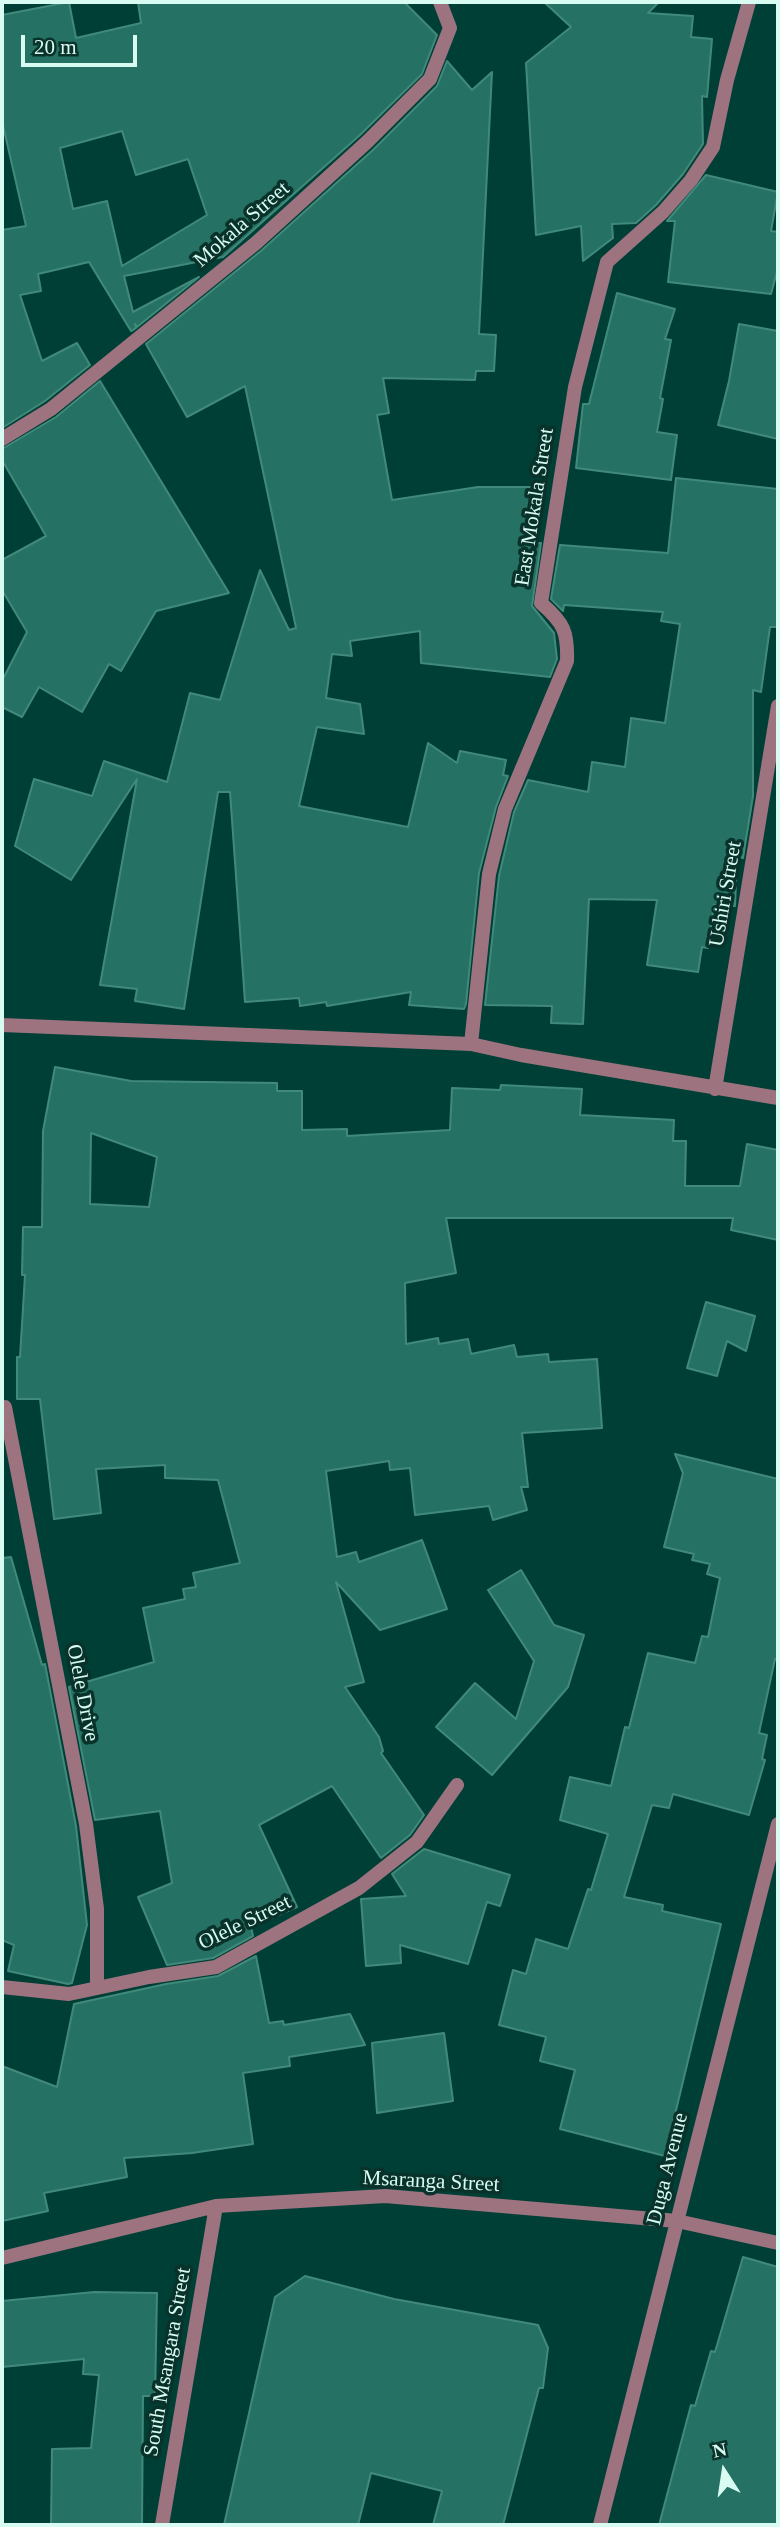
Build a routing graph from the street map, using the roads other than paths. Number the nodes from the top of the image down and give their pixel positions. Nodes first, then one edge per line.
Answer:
1 (440, 2) edge
2 (749, 2) edge
3 (2, 439) edge
4 (778, 706) edge
5 (2, 1025) edge
6 (471, 1044) junction
7 (715, 1089) junction
8 (778, 1098) edge
9 (5, 1408) dead end
10 (457, 1784) dead end
11 (778, 1824) edge
12 (2, 1987) edge
13 (97, 1989) junction
14 (216, 2206) junction
15 (677, 2221) junction
16 (778, 2243) edge
17 (2, 2258) edge
18 (162, 2525) edge
19 (600, 2525) edge

1 - 3 street, Mokala Street
2 - 6 street, East Mokala Street
4 - 7 street, Ushiri Street
5 - 6 street
6 - 7 street
7 - 8 street
9 - 13 street, Olele Drive
10 - 13 street, Olele Street
11 - 15 street, Duga Avenue
12 - 13 street, Olele Street
14 - 15 street, Msaranga Street
14 - 17 street, Msaranga Street
14 - 18 street, South Msangara Street
15 - 16 street, Msaranga Street
15 - 19 street, Duga Avenue

